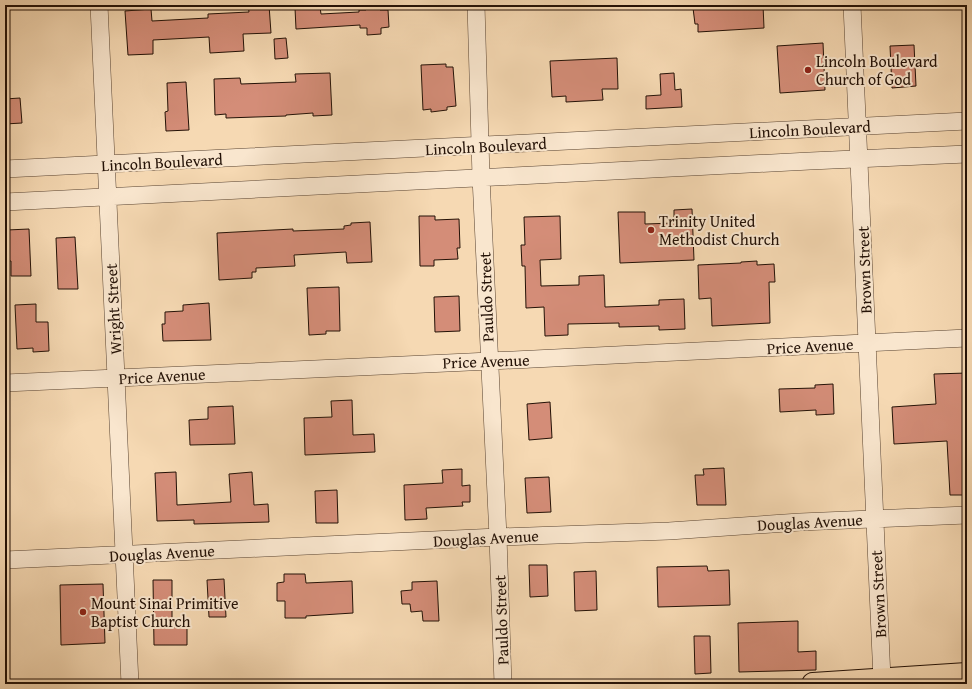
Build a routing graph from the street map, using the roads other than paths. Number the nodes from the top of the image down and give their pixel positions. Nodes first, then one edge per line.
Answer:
1 (99, 5) edge
2 (476, 5) edge
3 (852, 5) edge
4 (967, 121) edge
5 (858, 126) junction
6 (480, 146) junction
7 (967, 154) edge
8 (859, 160) junction
9 (106, 164) junction
10 (5, 169) edge
11 (481, 177) junction
12 (108, 196) junction
13 (5, 202) edge
14 (967, 338) edge
15 (867, 343) junction
16 (489, 360) junction
17 (116, 378) junction
18 (5, 383) edge
19 (967, 515) edge
20 (874, 519) junction
21 (498, 537) junction
22 (124, 555) junction
23 (5, 560) edge
24 (967, 674) edge
25 (882, 680) junction
26 (130, 684) edge
27 (503, 684) edge
28 (814, 684) edge

1 - 9 street, Wright Street
2 - 6 street, Pauldo Street
3 - 5 street, Brown Street
4 - 5 street, Lincoln Boulevard
5 - 6 street, Lincoln Boulevard
5 - 8 street, Brown Street
6 - 9 street, Lincoln Boulevard
6 - 11 street, Pauldo Street
7 - 8 street, Lincoln Boulevard
8 - 11 street, Lincoln Boulevard
8 - 15 street, Brown Street
9 - 10 street, Lincoln Boulevard
9 - 12 street, Wright Street
11 - 12 street, Lincoln Boulevard
11 - 16 street, Pauldo Street
12 - 13 street, Lincoln Boulevard
12 - 17 street, Wright Street
14 - 15 street, Price Avenue
15 - 16 street, Price Avenue
15 - 20 street, Brown Street
16 - 17 street, Price Avenue
16 - 21 street, Pauldo Street
17 - 18 street, Price Avenue
17 - 22 street, Wright Street
19 - 20 street, Douglas Avenue
20 - 21 street, Douglas Avenue
20 - 25 street, Brown Street
21 - 22 street, Douglas Avenue
21 - 27 street, Pauldo Street
22 - 23 street, Douglas Avenue
22 - 26 street, Wright Street
24 - 25 main road
25 - 28 main road

